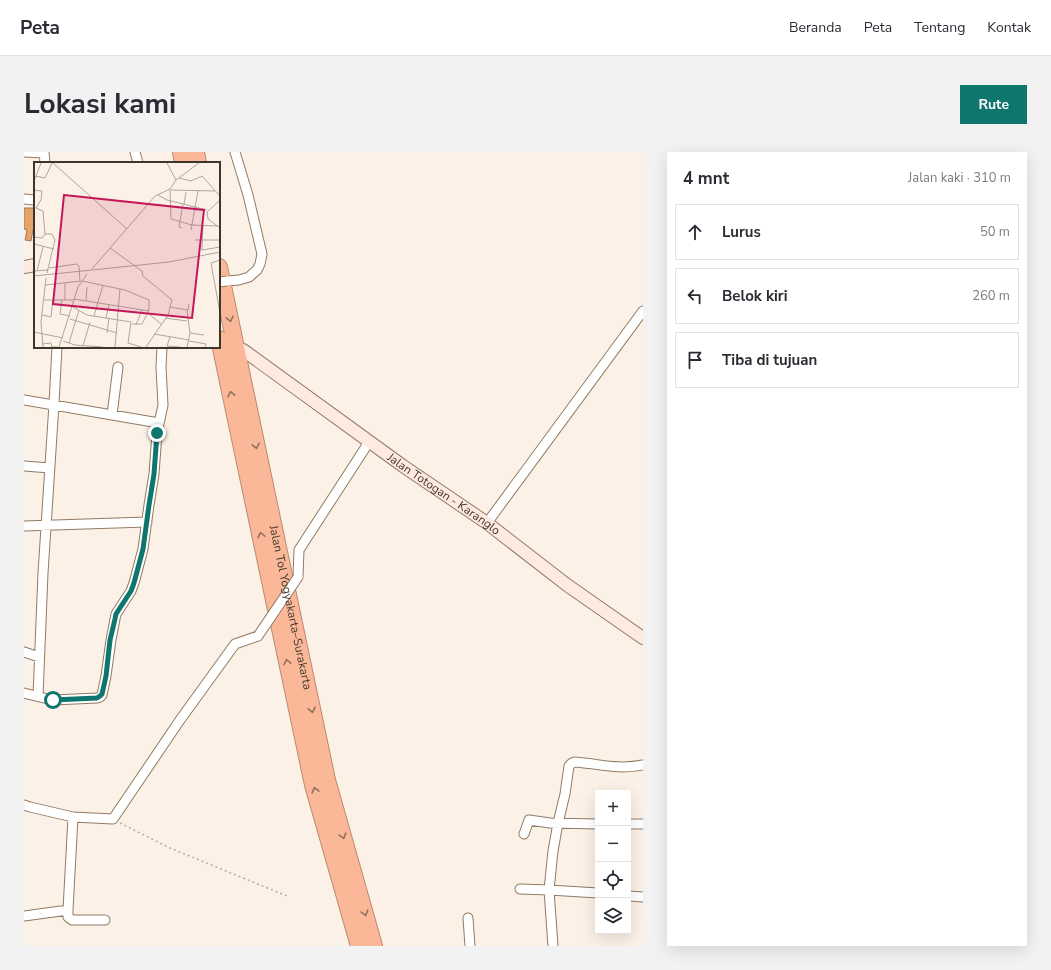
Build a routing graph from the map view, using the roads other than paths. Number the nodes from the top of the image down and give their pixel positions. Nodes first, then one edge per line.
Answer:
1 (24, 152) edge
2 (44, 152) edge
3 (136, 152) edge
4 (181, 152) edge
5 (196, 152) edge
6 (235, 152) edge
7 (45, 162) edge
8 (138, 162) edge
9 (183, 162) edge
10 (198, 162) edge
11 (24, 199) edge
12 (34, 200) edge
13 (34, 265) edge
14 (24, 267) edge
15 (220, 272) edge
16 (223, 282) edge
17 (643, 311) edge
18 (220, 344) edge
19 (57, 348) edge
20 (162, 348) edge
21 (243, 350) dead end
22 (118, 367) dead end
23 (24, 400) edge
24 (54, 404) junction
25 (112, 415) junction
26 (158, 423) junction
27 (369, 442) junction
28 (24, 466) edge
29 (50, 468) junction
30 (147, 522) junction
31 (487, 524) junction
32 (46, 525) junction
33 (24, 526) edge
34 (643, 638) edge
35 (24, 652) edge
36 (39, 656) junction
37 (25, 695) edge
38 (38, 696) junction
39 (643, 765) edge
40 (24, 805) edge
41 (73, 817) junction
42 (558, 823) junction
43 (595, 824) edge
44 (631, 824) edge
45 (643, 824) edge
46 (524, 834) dead end
47 (520, 889) dead end
48 (550, 890) junction
49 (351, 892) junction
50 (595, 893) edge
51 (631, 896) edge
52 (643, 897) edge
53 (68, 910) junction
54 (24, 916) edge
55 (468, 918) dead end
56 (105, 920) dead end
57 (365, 942) edge
58 (470, 946) edge
59 (553, 946) edge

1 - 2 street
2 - 7 street
3 - 8 street
4 - 9 highway
5 - 10 highway
6 - 16 street
11 - 12 street
13 - 14 main road
15 -> 49 highway, Jalan Tol Yogyakarta–Surakarta
17 - 31 street
49 -> 18 highway, Jalan Tol Yogyakarta–Surakarta
19 - 24 street
20 - 26 street
21 - 27 main road, Jalan Totogan - Karanglo
22 - 25 street
23 - 24 street
24 - 25 street
24 - 29 street
25 - 26 street
26 - 30 street
27 - 31 main road, Jalan Totogan - Karanglo
27 - 41 street, bridge
28 - 29 street
29 - 32 street
30 - 32 street
30 - 38 street
31 - 34 main road, Jalan Totogan - Karanglo
32 - 33 street
32 - 36 street
35 - 36 street
36 - 38 street
37 - 38 street
39 - 42 street
40 - 41 street
41 - 53 street
42 - 43 street
42 - 46 street
42 - 48 street
44 - 45 street
47 - 48 street
48 - 50 street
48 - 59 street
49 - 57 highway, Jalan Tol Yogyakarta–Surakarta
51 - 52 street
53 - 54 street
53 - 56 street
55 - 58 street

